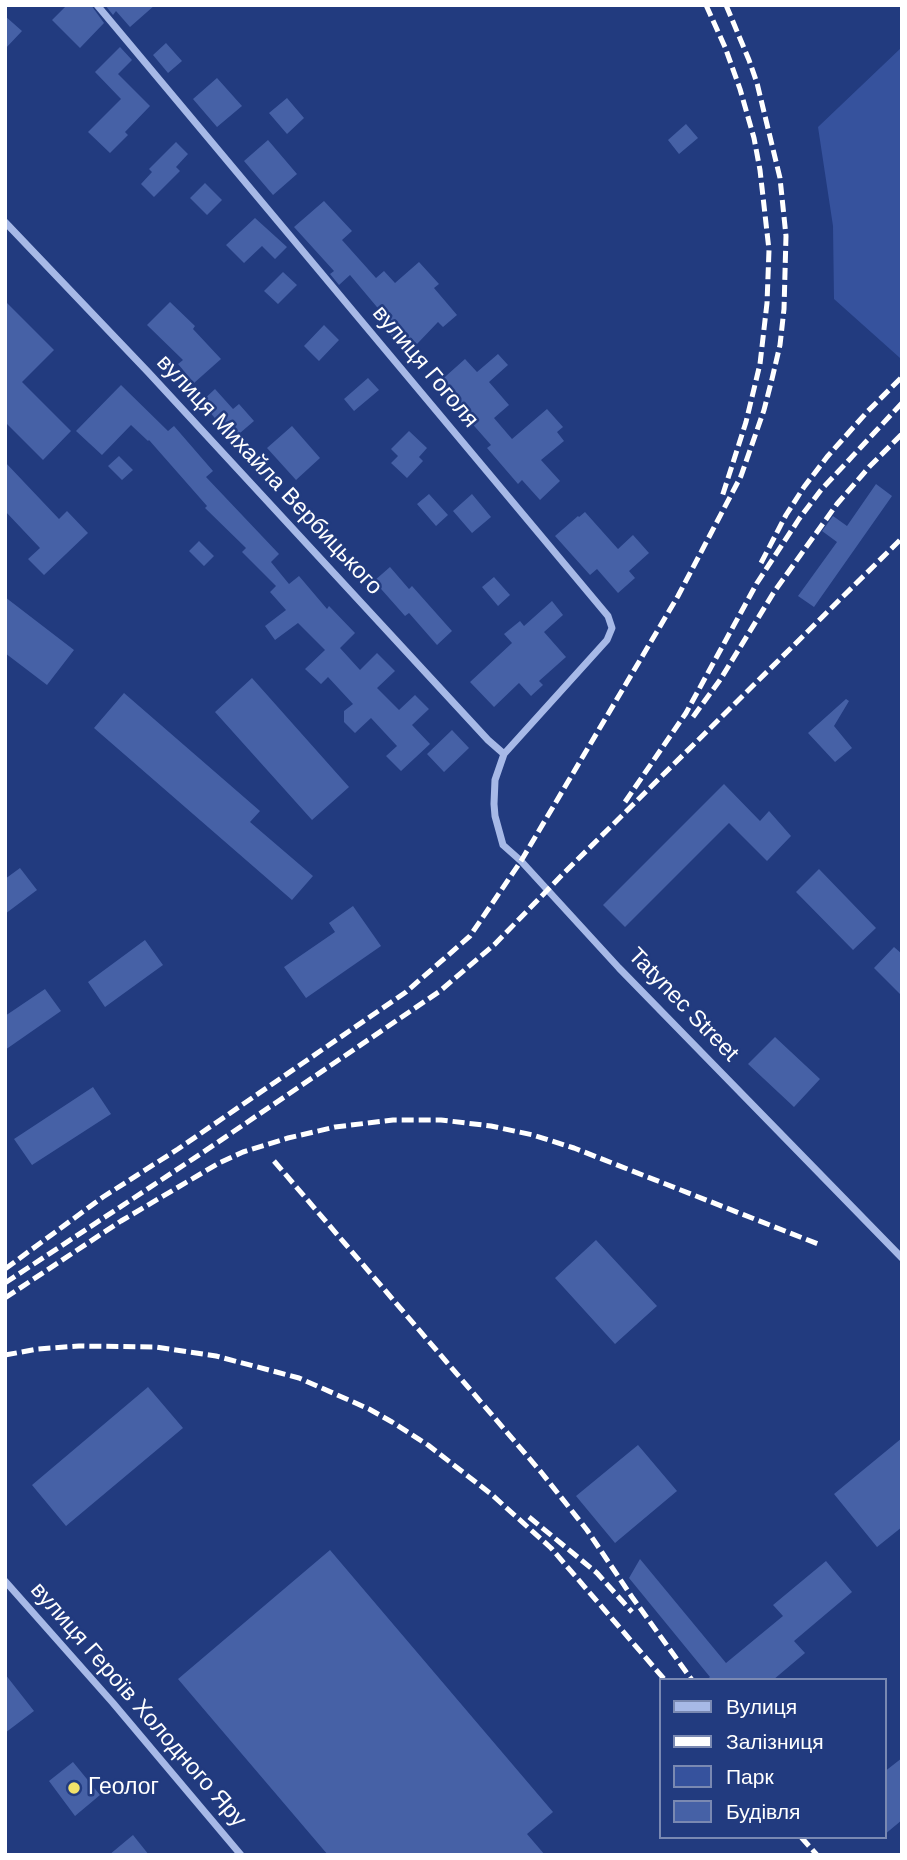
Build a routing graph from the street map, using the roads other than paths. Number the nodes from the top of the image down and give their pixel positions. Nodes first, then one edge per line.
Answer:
1 (97, 5) edge
2 (5, 222) edge
3 (504, 754) junction
4 (902, 1258) edge
5 (5, 1581) edge
6 (241, 1855) edge

1 - 3 street, вулиця Гоголя
2 - 3 street, вулиця Михайла Вербицького
3 - 4 street, Tatynec Street
5 - 6 street, вулиця Героїв Холодного Яру

